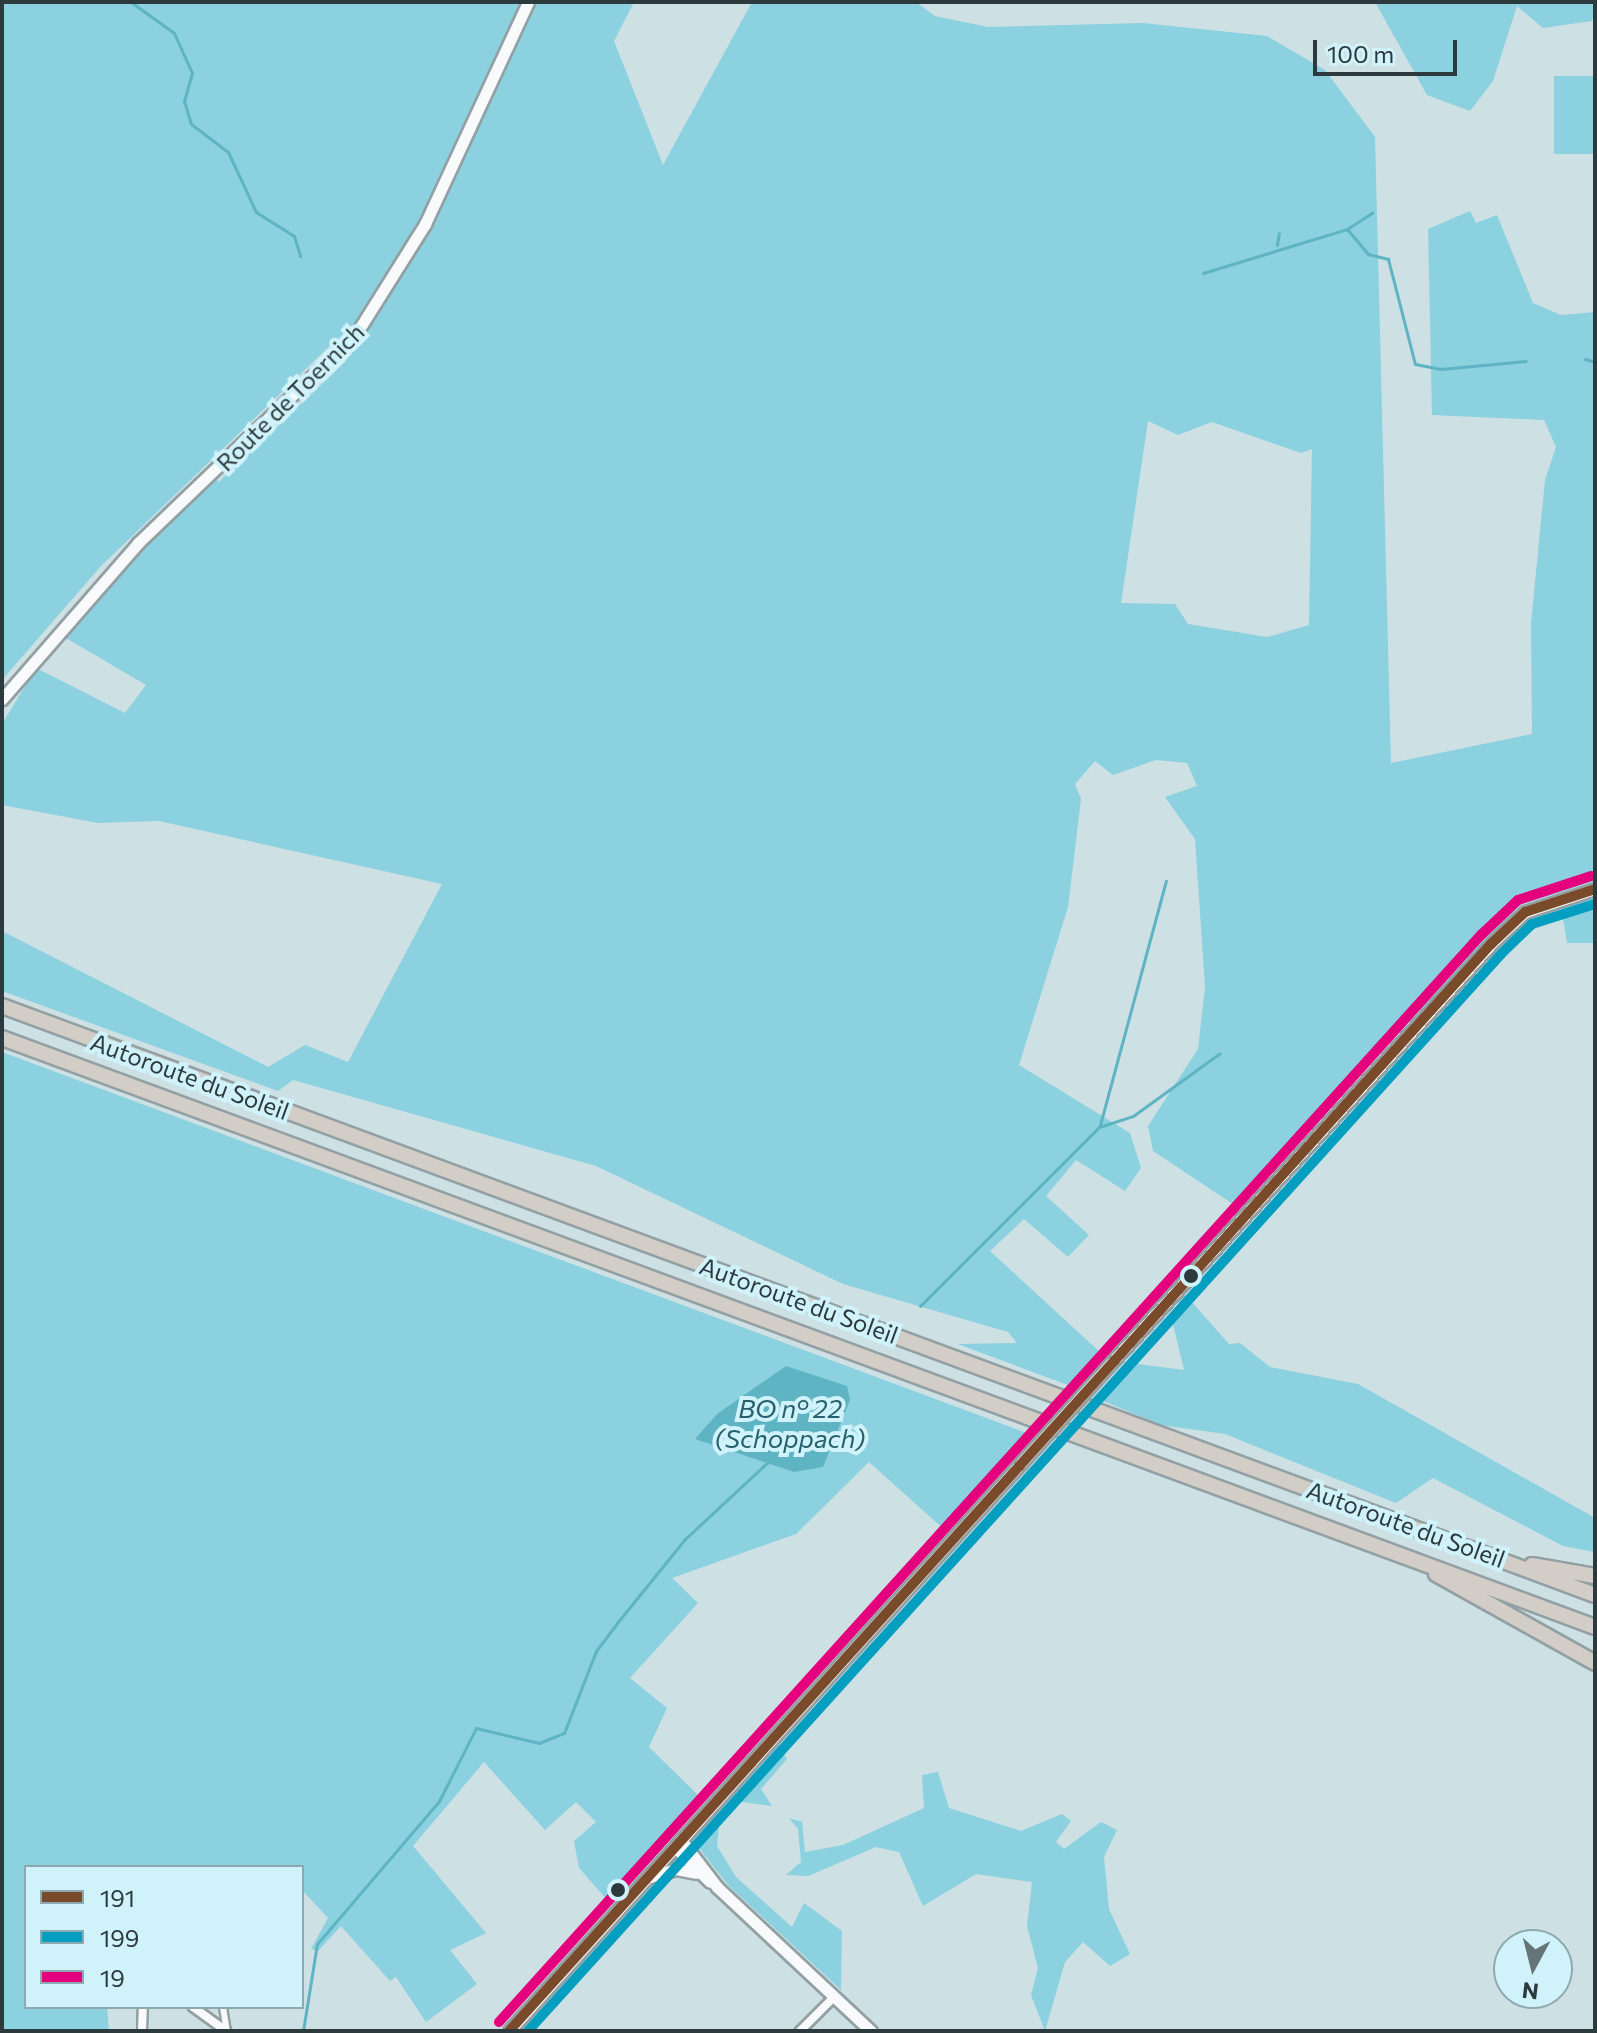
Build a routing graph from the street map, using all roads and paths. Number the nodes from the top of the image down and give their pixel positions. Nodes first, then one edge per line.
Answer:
1 (528, 2) edge
2 (2, 699) edge
3 (1595, 889) edge
4 (2, 1006) edge
5 (2, 1038) edge
6 (1420, 1562) junction
7 (1511, 1563) junction
8 (1595, 1576) edge
9 (1595, 1595) edge
10 (1595, 1627) edge
11 (1595, 1663) edge
12 (678, 1843) junction
13 (696, 1873) junction
14 (647, 1878) junction
15 (717, 1887) junction
16 (834, 1997) junction
17 (143, 2009) edge
18 (196, 2009) edge
19 (223, 2009) edge
20 (142, 2031) edge
21 (227, 2031) edge
22 (509, 2031) edge
23 (800, 2031) edge
24 (871, 2031) edge

1 - 2 main road, Route de Toernich
3 - 12 main road, bridge
4 - 7 highway, Autoroute du Soleil
5 - 6 highway, Autoroute du Soleil
6 - 10 highway, Autoroute du Soleil
6 - 11 highway
7 - 8 highway
7 - 9 highway, Autoroute du Soleil
12 - 13 main road
12 - 14 main road
12 - 15 main road
13 - 14 main road
13 - 15 main road
14 - 22 main road
15 - 16 main road
16 - 23 street
16 - 24 main road
17 - 20 street
18 - 21 street
19 - 21 street

